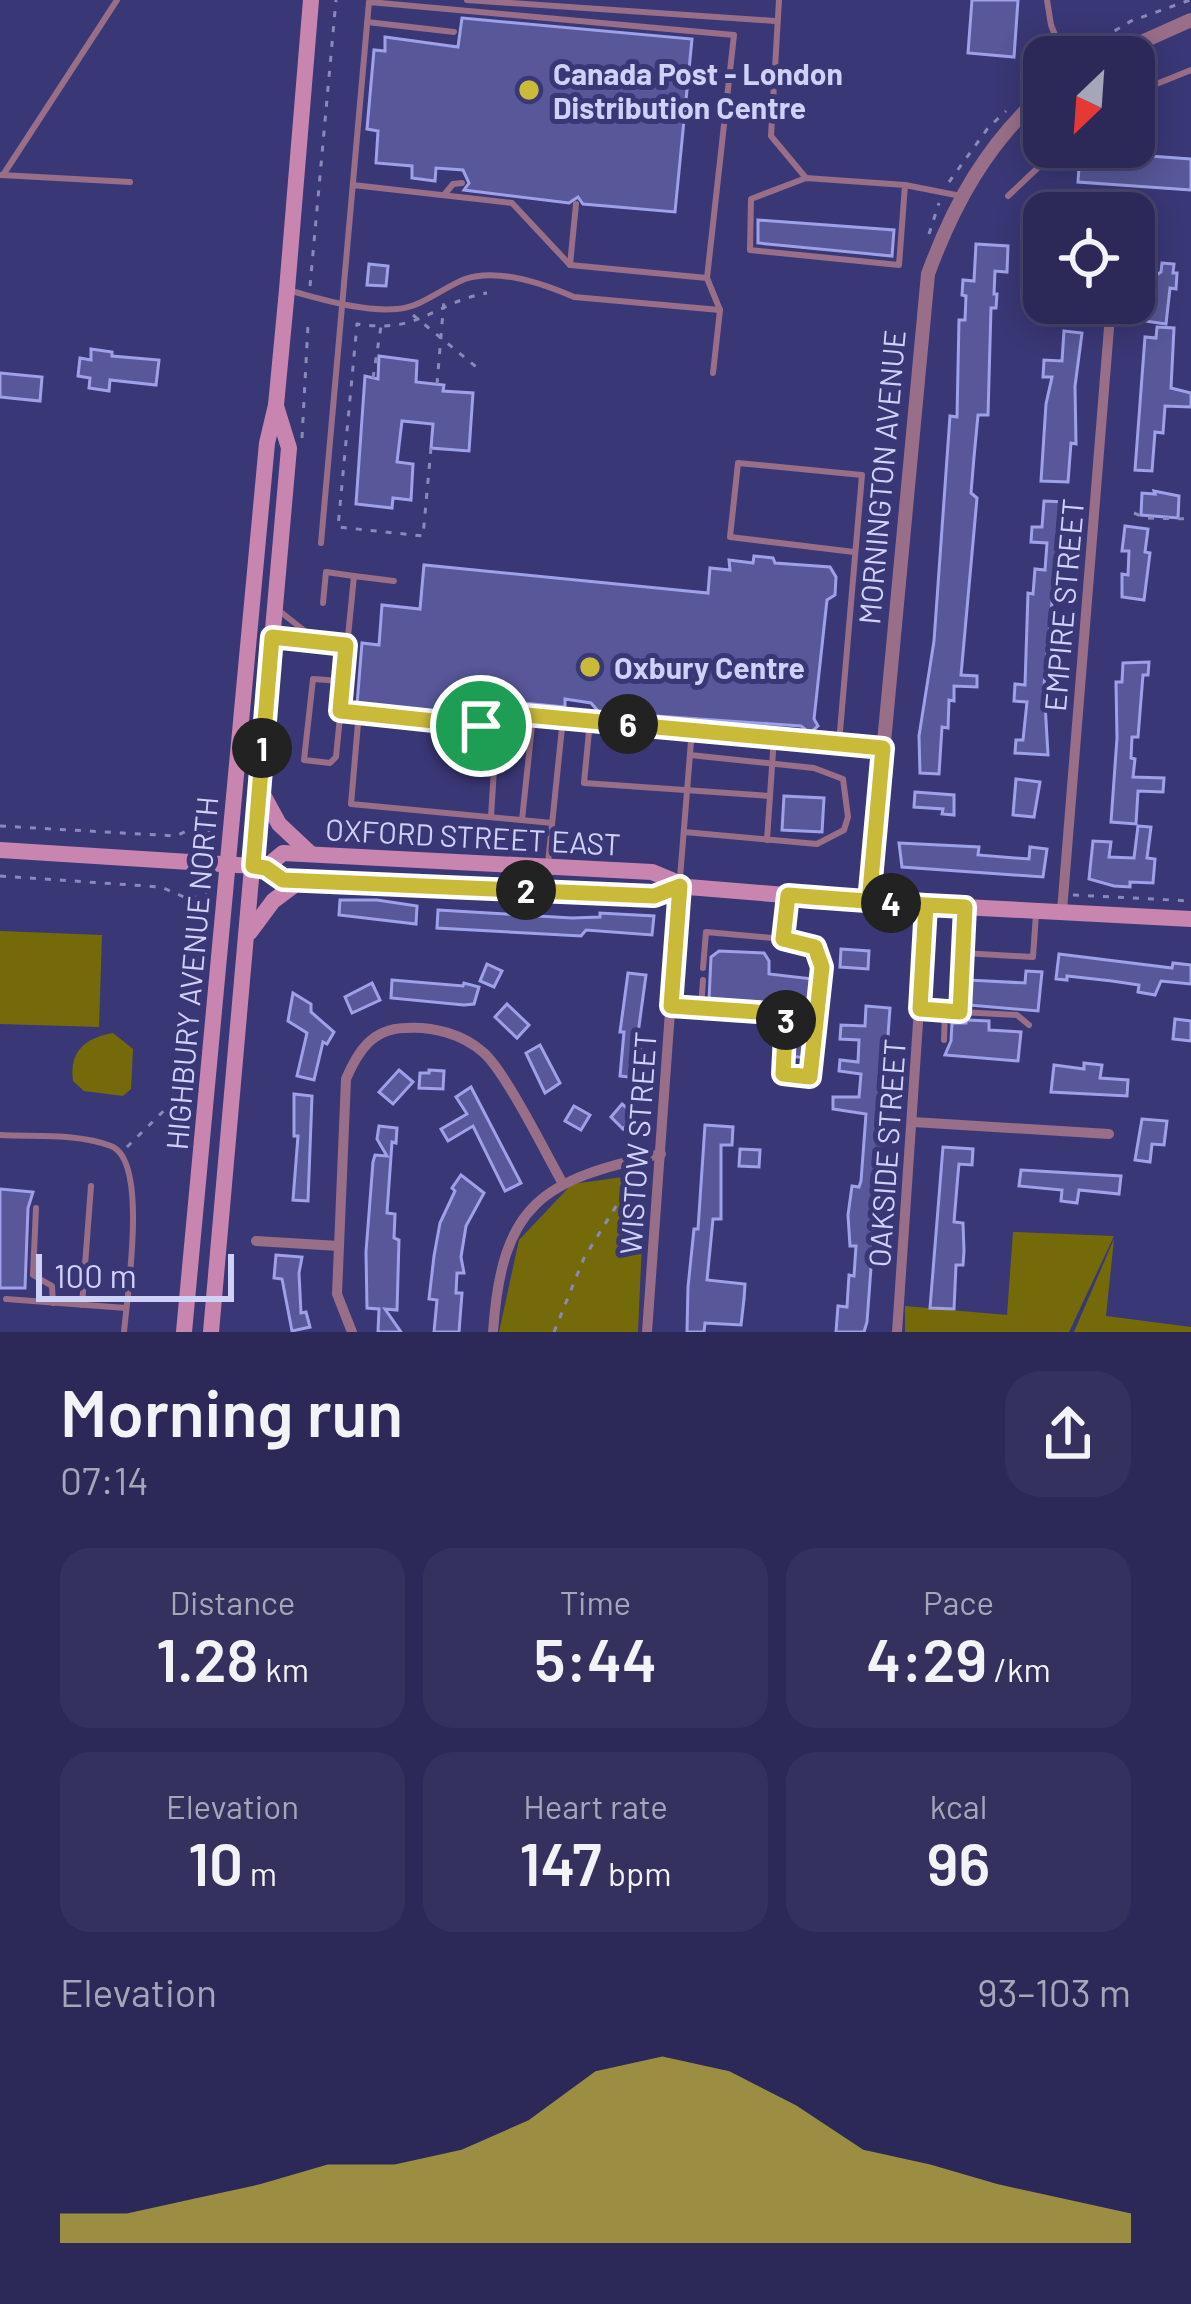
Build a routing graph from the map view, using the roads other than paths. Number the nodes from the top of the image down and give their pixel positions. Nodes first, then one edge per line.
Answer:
1 (117, 0) edge
2 (310, 0) edge
3 (467, 0) edge
4 (778, 0) edge
5 (1047, 0) edge
6 (1191, 20) edge
7 (775, 21) junction
8 (368, 22) junction
9 (454, 32) dead end
10 (1055, 36) edge
11 (1155, 36) edge
12 (1191, 70) edge
13 (1155, 85) edge
14 (1023, 116) edge
15 (1038, 168) edge
16 (2, 175) edge
17 (806, 178) junction
18 (130, 182) dead end
19 (462, 183) dead end
20 (353, 185) junction
21 (905, 185) junction
22 (444, 195) junction
23 (961, 196) junction
24 (1008, 196) dead end
25 (576, 203) dead end
26 (570, 266) junction
27 (707, 278) junction
28 (287, 290) junction
29 (343, 304) junction
30 (720, 310) junction
31 (1109, 324) edge
32 (713, 373) dead end
33 (276, 405) junction
34 (321, 543) dead end
35 (854, 551) junction
36 (354, 576) junction
37 (394, 580) dead end
38 (323, 602) dead end
39 (275, 606) junction
40 (272, 637) junction
41 (316, 640) junction
42 (346, 645) junction
43 (341, 681) junction
44 (340, 711) junction
45 (358, 712) junction
46 (533, 716) junction
47 (563, 718) junction
48 (497, 720) junction
49 (590, 721) junction
50 (692, 729) junction
51 (774, 737) junction
52 (839, 743) junction
53 (883, 748) junction
54 (690, 755) junction
55 (772, 764) junction
56 (258, 786) junction
57 (687, 790) junction
58 (770, 796) junction
59 (491, 817) junction
60 (522, 820) junction
61 (552, 823) junction
62 (684, 832) junction
63 (767, 840) junction
64 (0, 850) edge
65 (312, 855) junction
66 (229, 865) junction
67 (548, 866) junction
68 (260, 867) junction
69 (301, 880) junction
70 (680, 886) junction
71 (788, 895) junction
72 (869, 902) junction
73 (926, 905) junction
74 (965, 907) junction
75 (1036, 910) junction
76 (1062, 911) junction
77 (1191, 920) edge
78 (247, 938) junction
79 (783, 939) junction
80 (963, 952) junction
81 (703, 968) dead end
82 (703, 980) dead end
83 (671, 1006) junction
84 (701, 1008) junction
85 (920, 1009) junction
86 (946, 1011) junction
87 (960, 1012) junction
88 (1029, 1025) dead end
89 (944, 1040) dead end
90 (913, 1122) junction
91 (1109, 1134) dead end
92 (0, 1135) edge
93 (661, 1154) junction
94 (562, 1182) junction
95 (91, 1186) dead end
96 (36, 1208) dead end
97 (256, 1241) dead end
98 (339, 1246) junction
99 (6, 1299) dead end
100 (53, 1303) junction
101 (82, 1305) junction
102 (126, 1308) junction
103 (124, 1332) edge
104 (184, 1332) edge
105 (211, 1332) edge
106 (352, 1332) edge
107 (493, 1332) edge
108 (647, 1332) edge
109 (897, 1332) edge

1 - 16 lane
2 - 28 main road, HIGHBURY AVENUE NORTH
3 - 7 lane
4 - 7 lane
5 - 10 lane
6 - 11 street
7 - 17 lane
8 - 9 lane
8 - 20 lane
8 - 27 lane
12 - 13 lane
14 - 23 street, MORNINGTON AVENUE
15 - 24 lane
16 - 18 lane
17 - 21 lane
17 - 21 lane
19 - 22 lane
20 - 22 lane
20 - 29 lane
21 - 23 lane
22 - 26 lane
23 - 53 street, MORNINGTON AVENUE
25 - 26 lane
26 - 27 lane
27 - 30 lane
28 - 29 lane
28 - 33 main road, HIGHBURY AVENUE NORTH
29 - 30 lane
29 - 34 lane
30 - 32 lane
31 - 76 street, EMPIRE STREET
33 - 39 main road, HIGHBURY AVENUE NORTH
33 - 66 main road, HIGHBURY AVENUE NORTH
35 - 35 lane
35 - 52 lane
36 - 37 lane
36 - 38 lane
36 - 42 lane
39 - 40 main road, HIGHBURY AVENUE NORTH
39 - 41 lane
40 - 41 lane
40 - 56 main road, HIGHBURY AVENUE NORTH
41 - 42 lane
42 - 43 lane
43 - 44 lane
43 - 44 lane
44 - 45 lane
45 - 48 lane
45 - 59 lane
46 - 47 lane
46 - 48 lane
46 - 60 lane
47 - 49 lane
47 - 61 lane
48 - 59 lane
49 - 50 lane
49 - 57 lane
50 - 51 lane
50 - 54 lane
51 - 52 lane
51 - 55 lane
52 - 53 lane
53 - 72 street, MORNINGTON AVENUE
54 - 55 lane
54 - 57 lane
55 - 58 lane
55 - 63 lane
56 - 65 main road
56 - 68 main road, HIGHBURY AVENUE NORTH
57 - 58 lane
57 - 62 lane
58 - 63 lane
59 - 60 lane
60 - 61 lane
61 - 67 lane
62 - 63 lane
62 - 70 lane
64 - 66 main road, OXFORD STREET EAST
65 - 67 main road, OXFORD STREET EAST
65 - 68 main road, OXFORD STREET EAST
66 - 68 main road, OXFORD STREET EAST
66 - 104 main road, HIGHBURY AVENUE NORTH
67 - 70 main road, OXFORD STREET EAST
68 - 69 main road, OXFORD STREET EAST
68 - 78 main road, HIGHBURY AVENUE NORTH
69 - 70 main road, OXFORD STREET EAST
69 - 78 main road
70 - 71 main road, OXFORD STREET EAST
70 - 83 street, WISTOW STREET
71 - 72 main road, OXFORD STREET EAST
71 - 79 lane
72 - 73 main road, OXFORD STREET EAST
73 - 74 main road, OXFORD STREET EAST
73 - 85 street, OAKSIDE STREET
74 - 75 main road, OXFORD STREET EAST
74 - 80 lane
75 - 76 main road, OXFORD STREET EAST
75 - 80 lane
76 - 77 main road, OXFORD STREET EAST
78 - 105 main road, HIGHBURY AVENUE NORTH
79 - 81 lane
79 - 84 lane
80 - 87 lane
82 - 84 lane
83 - 84 lane
83 - 93 street, WISTOW STREET
85 - 86 lane
85 - 90 street, OAKSIDE STREET
86 - 87 lane
86 - 89 lane
87 - 88 lane
90 - 91 street
90 - 109 street, OAKSIDE STREET
92 - 102 lane
93 - 94 street
93 - 108 street, WISTOW STREET
94 - 98 street
94 - 107 street
95 - 101 lane
96 - 100 lane
97 - 98 street
98 - 106 street
99 - 100 lane
100 - 101 lane
101 - 102 lane
102 - 103 lane

